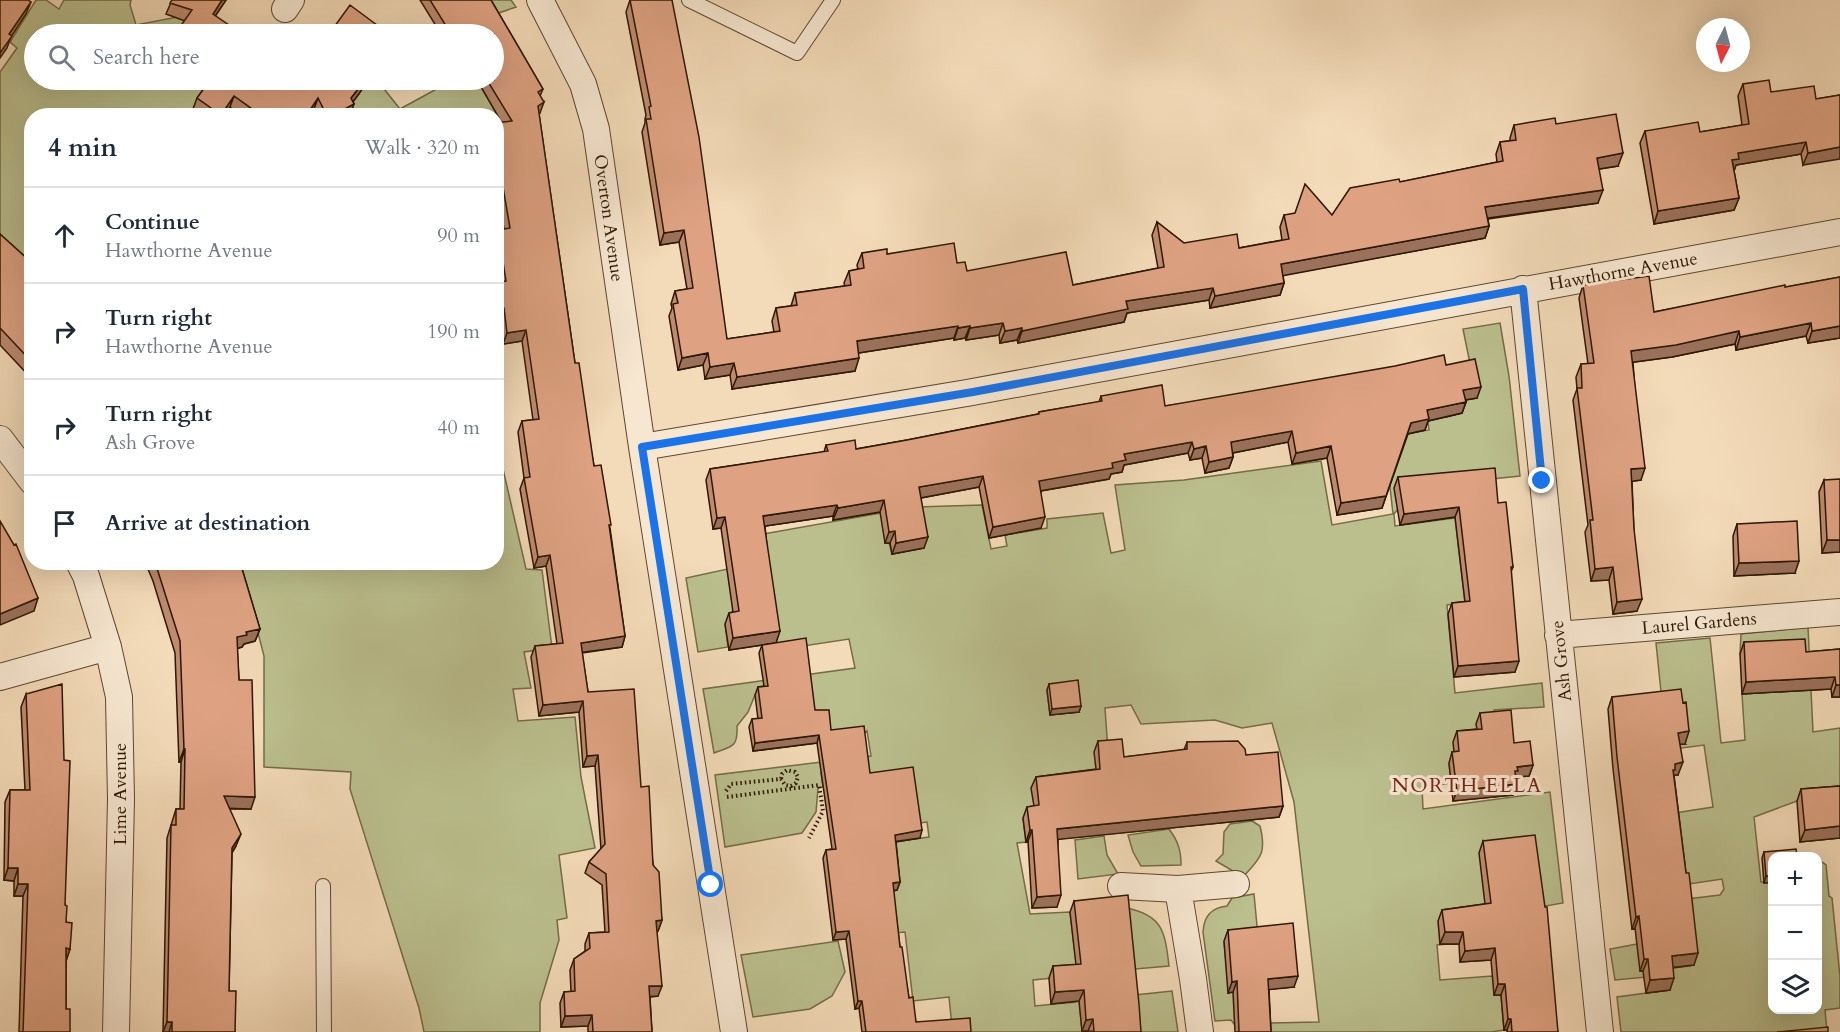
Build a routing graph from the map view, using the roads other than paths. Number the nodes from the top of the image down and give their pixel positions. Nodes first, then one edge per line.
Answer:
1 (689, 0) edge
2 (833, 0) edge
3 (545, 2) edge
4 (1840, 231) edge
5 (1523, 289) junction
6 (0, 439) edge
7 (642, 447) junction
8 (24, 470) edge
9 (83, 570) edge
10 (1840, 612) edge
11 (1558, 635) junction
12 (108, 646) junction
13 (0, 677) edge
14 (1236, 884) dead end
15 (323, 886) dead end
16 (1120, 886) dead end
17 (1178, 889) junction
18 (116, 1032) edge
19 (324, 1032) edge
20 (734, 1032) edge
21 (1200, 1032) edge
22 (1600, 1032) edge

1 - 2 lane
3 - 7 street, Overton Avenue
4 - 5 street, Hawthorne Avenue
5 - 7 street, Hawthorne Avenue
5 - 11 street, Ash Grove
6 - 8 street
7 - 20 street
9 - 12 street, Lime Avenue
10 - 11 street, Laurel Gardens
11 - 22 street, Ash Grove
12 - 13 street
12 - 18 street, Lime Avenue
14 - 17 street
15 - 19 lane
16 - 17 street
17 - 21 street

